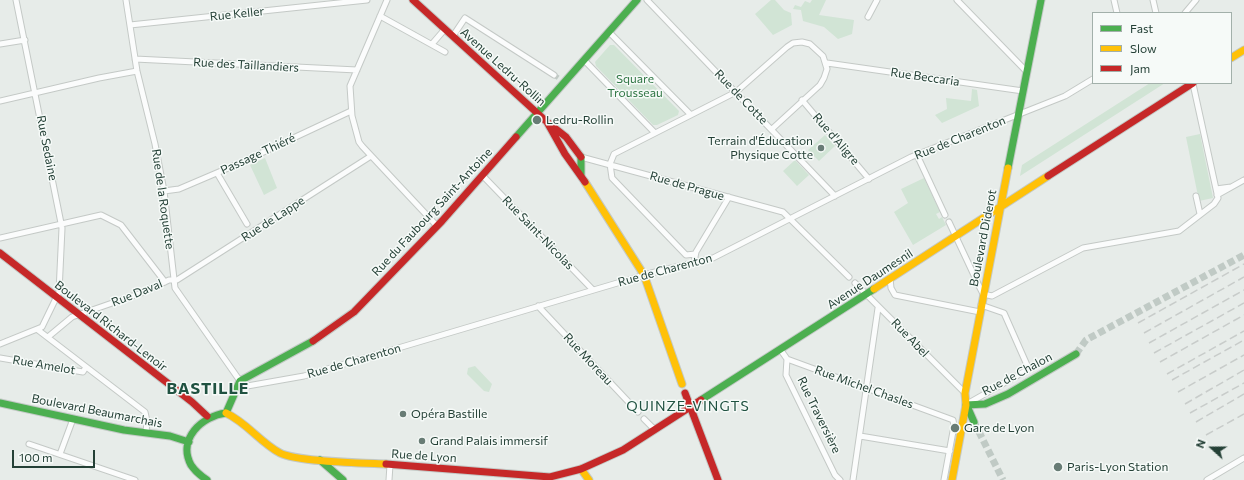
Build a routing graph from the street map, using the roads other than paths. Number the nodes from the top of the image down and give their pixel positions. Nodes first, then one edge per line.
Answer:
1 (16, 0) edge
2 (126, 0) edge
3 (368, 0) edge
4 (386, 0) edge
5 (413, 0) edge
6 (637, 0) edge
7 (646, 0) edge
8 (877, 0) edge
9 (957, 0) edge
10 (1041, 0) edge
11 (1114, 0) edge
12 (1153, 0) edge
13 (1196, 0) edge
14 (1117, 12) edge
15 (1156, 12) edge
16 (1186, 12) edge
17 (380, 16) junction
18 (868, 17) dead end
19 (130, 25) junction
20 (445, 29) junction
21 (609, 32) junction
22 (453, 36) junction
23 (25, 40) junction
24 (0, 44) edge
25 (432, 44) junction
26 (1244, 50) edge
27 (445, 52) dead end
28 (1232, 57) edge
29 (135, 59) junction
30 (584, 60) junction
31 (827, 63) junction
32 (357, 70) junction
33 (137, 71) junction
34 (1027, 72) junction
35 (554, 75) tunnel mouth
36 (1092, 80) edge
37 (1191, 84) edge
38 (1193, 84) edge
39 (1023, 91) junction
40 (736, 92) junction
41 (36, 94) junction
42 (802, 100) junction
43 (0, 101) edge
44 (351, 111) junction
45 (538, 113) junction
46 (1018, 113) junction
47 (690, 114) junction
48 (547, 122) junction
49 (772, 129) junction
50 (654, 132) junction
51 (574, 146) junction
52 (917, 155) junction
53 (371, 156) junction
54 (566, 156) junction
55 (581, 157) junction
56 (610, 164) junction
57 (217, 173) junction
58 (483, 176) junction
59 (582, 177) junction
60 (869, 178) junction
61 (1244, 180) edge
62 (1231, 187) junction
63 (1216, 189) junction
64 (164, 191) junction
65 (1217, 195) junction
66 (835, 196) junction
67 (1196, 196) dead end
68 (729, 198) junction
69 (1000, 208) junction
70 (945, 214) dead end
71 (1200, 214) junction
72 (791, 219) junction
73 (949, 222) dead end
74 (61, 224) junction
75 (247, 224) dead end
76 (437, 226) junction
77 (955, 236) junction
78 (0, 238) edge
79 (0, 253) edge
80 (695, 254) junction
81 (694, 262) junction
82 (644, 275) junction
83 (850, 277) dead end
84 (890, 278) junction
85 (174, 280) junction
86 (165, 282) junction
87 (855, 283) dead end
88 (593, 290) junction
89 (983, 294) junction
90 (865, 295) junction
91 (57, 298) junction
92 (538, 306) junction
93 (878, 308) junction
94 (981, 309) junction
95 (78, 315) junction
96 (38, 330) junction
97 (48, 337) junction
98 (0, 344) edge
99 (780, 349) junction
100 (1076, 354) tunnel mouth
101 (0, 358) edge
102 (787, 359) junction
103 (86, 367) junction
104 (240, 381) junction
105 (682, 384) dead end
106 (866, 388) junction
107 (235, 389) junction
108 (685, 393) dead end
109 (965, 393) junction
110 (0, 403) edge
111 (966, 405) junction
112 (690, 407) junction
113 (638, 412) dead end
114 (226, 413) junction
115 (207, 416) junction
116 (73, 419) junction
117 (644, 419) dead end
118 (974, 422) tunnel mouth
119 (655, 430) junction
120 (146, 433) junction
121 (860, 436) junction
122 (189, 442) junction
123 (29, 444) dead end
124 (950, 451) junction
125 (60, 454) junction
126 (1244, 458) edge
127 (320, 460) junction
128 (390, 465) junction
129 (581, 469) junction
130 (550, 477) joint
131 (852, 479) edge
132 (135, 480) edge
133 (205, 480) edge
134 (343, 480) edge
135 (389, 480) edge
136 (589, 480) edge
137 (718, 480) edge
138 (839, 480) edge
139 (944, 480) edge
140 (952, 480) edge
141 (1207, 480) edge

1 - 23 street, Rue Sedaine
2 - 19 street, Rue de la Roquette
3 - 19 street, Rue Keller
4 - 17 street
5 - 20 main road, Avenue Ledru-Rollin
6 - 21 main road, Rue du Faubourg Saint-Antoine
7 - 40 street, Rue de Cotte
8 - 18 street
9 - 34 street
10 - 34 main road, Boulevard Diderot
11 - 14 street
12 - 15 street
13 - 16 street
17 - 25 street
17 - 32 street
19 - 29 street, Rue de la Roquette
20 - 22 main road, Avenue Ledru-Rollin
20 - 25 street
21 - 30 main road, Rue du Faubourg Saint-Antoine
21 - 47 street
22 - 35 street
22 - 45 main road, Avenue Ledru-Rollin
23 - 24 street
23 - 41 street, Rue Sedaine
25 - 27 street
26 - 28 main road
29 - 32 street, Rue des Taillandiers
29 - 33 street, Rue de la Roquette
30 - 45 main road, Rue du Faubourg Saint-Antoine
30 - 50 street
31 - 39 street, Rue Beccaria
31 - 40 street
31 - 42 street
32 - 44 street
33 - 41 street
33 - 64 street, Rue de la Roquette
34 - 39 main road, Boulevard Diderot
36 - 46 street, Rue de Charenton
37 - 69 main road, Avenue Daumesnil
38 - 63 street
39 - 46 main road, Boulevard Diderot
40 - 47 street
40 - 49 street, Rue de Cotte
41 - 43 street
41 - 74 street, Rue Sedaine
42 - 49 street
42 - 60 street, Rue d'Aligre
44 - 53 street
44 - 57 street, Passage Thiéré
45 - 48 main road, Avenue Ledru-Rollin
45 - 58 main road, Rue du Faubourg Saint-Antoine
46 - 52 street, Rue de Charenton
46 - 69 main road, Boulevard Diderot
47 - 50 street
48 - 51 main road
48 - 54 main road, Avenue Ledru-Rollin
49 - 66 street, Rue de Cotte
50 - 56 street
51 - 54 main road
51 - 55 main road
52 - 60 street, Rue de Charenton
52 - 70 street
53 - 76 street
53 - 85 street, Rue de Lappe
54 - 55 main road
54 - 59 main road, Avenue Ledru-Rollin
55 - 56 street, Rue de Prague
55 - 59 main road, Avenue Ledru-Rollin
56 - 68 street, Rue de Prague
56 - 80 street
57 - 64 street, Passage Thiéré
57 - 75 street
58 - 76 main road, Rue du Faubourg Saint-Antoine
58 - 88 street, Rue Saint-Nicolas
59 - 82 main road, Avenue Ledru-Rollin
60 - 66 street, Rue de Charenton
61 - 62 street
62 - 63 street
62 - 65 street
63 - 65 street
64 - 85 street, Rue de la Roquette
65 - 71 street
66 - 72 street, Rue de Charenton
67 - 71 street
68 - 72 street, Rue de Prague
68 - 80 street
69 - 77 main road, Avenue Daumesnil
69 - 89 main road, Boulevard Diderot
71 - 89 street
72 - 81 street, Rue de Charenton
72 - 83 street
73 - 77 street
74 - 78 street
74 - 86 street
74 - 91 street, Rue Sedaine
76 - 104 main road, Rue du Faubourg Saint-Antoine
77 - 84 main road, Avenue Daumesnil
77 - 89 street
79 - 91 main road, Boulevard Richard-Lenoir
80 - 81 street
81 - 82 street, Rue de Charenton
82 - 88 street, Rue de Charenton
82 - 105 main road, Avenue Ledru-Rollin
84 - 90 main road, Avenue Daumesnil
84 - 94 street
85 - 86 street, Rue Daval
85 - 104 street, Rue de la Roquette
86 - 95 street, Rue Daval
87 - 90 street, Rue Abel
88 - 92 street, Rue de Charenton
89 - 94 main road, Boulevard Diderot
90 - 93 street, Rue Abel
90 - 99 main road, Avenue Daumesnil
91 - 95 main road, Boulevard Richard-Lenoir
91 - 96 street
92 - 107 street, Rue de Charenton
92 - 113 street, Rue Moreau
93 - 106 street
93 - 109 street, Rue Abel
94 - 109 main road, Boulevard Diderot
94 - 111 street
95 - 97 street, Rue Daval
95 - 115 main road, Boulevard Richard-Lenoir
96 - 97 street
96 - 98 street
97 - 103 street
99 - 102 street
99 - 112 main road, Avenue Daumesnil
100 - 111 main road, Rue de Chalon
101 - 103 street, Rue Amelot
102 - 106 street, Rue Michel Chasles
102 - 138 street, Rue Traversière
103 - 120 street
104 - 107 main road, Rue du Faubourg Saint-Antoine
106 - 121 street
106 - 124 street, Rue Michel Chasles
107 - 114 main road, Rue du Faubourg Saint-Antoine
108 - 112 main road
109 - 111 main road, Boulevard Diderot
110 - 116 main road, Boulevard Beaumarchais
111 - 118 main road
111 - 140 main road, Boulevard Diderot
112 - 119 main road, Avenue Daumesnil
112 - 137 main road
114 - 115 main road
114 - 127 main road, Rue de Lyon
115 - 122 main road
116 - 120 main road, Boulevard Beaumarchais
116 - 125 street
117 - 119 street
119 - 129 main road, Avenue Daumesnil
120 - 122 main road, Boulevard Beaumarchais
121 - 124 street
121 - 131 street
122 - 133 main road
123 - 125 street
124 - 139 street
125 - 132 street
126 - 141 street
127 - 128 main road, Rue de Lyon
127 - 134 main road
128 - 130 main road, Rue de Lyon
128 - 135 street
129 - 130 main road, Avenue Daumesnil
129 - 136 main road

